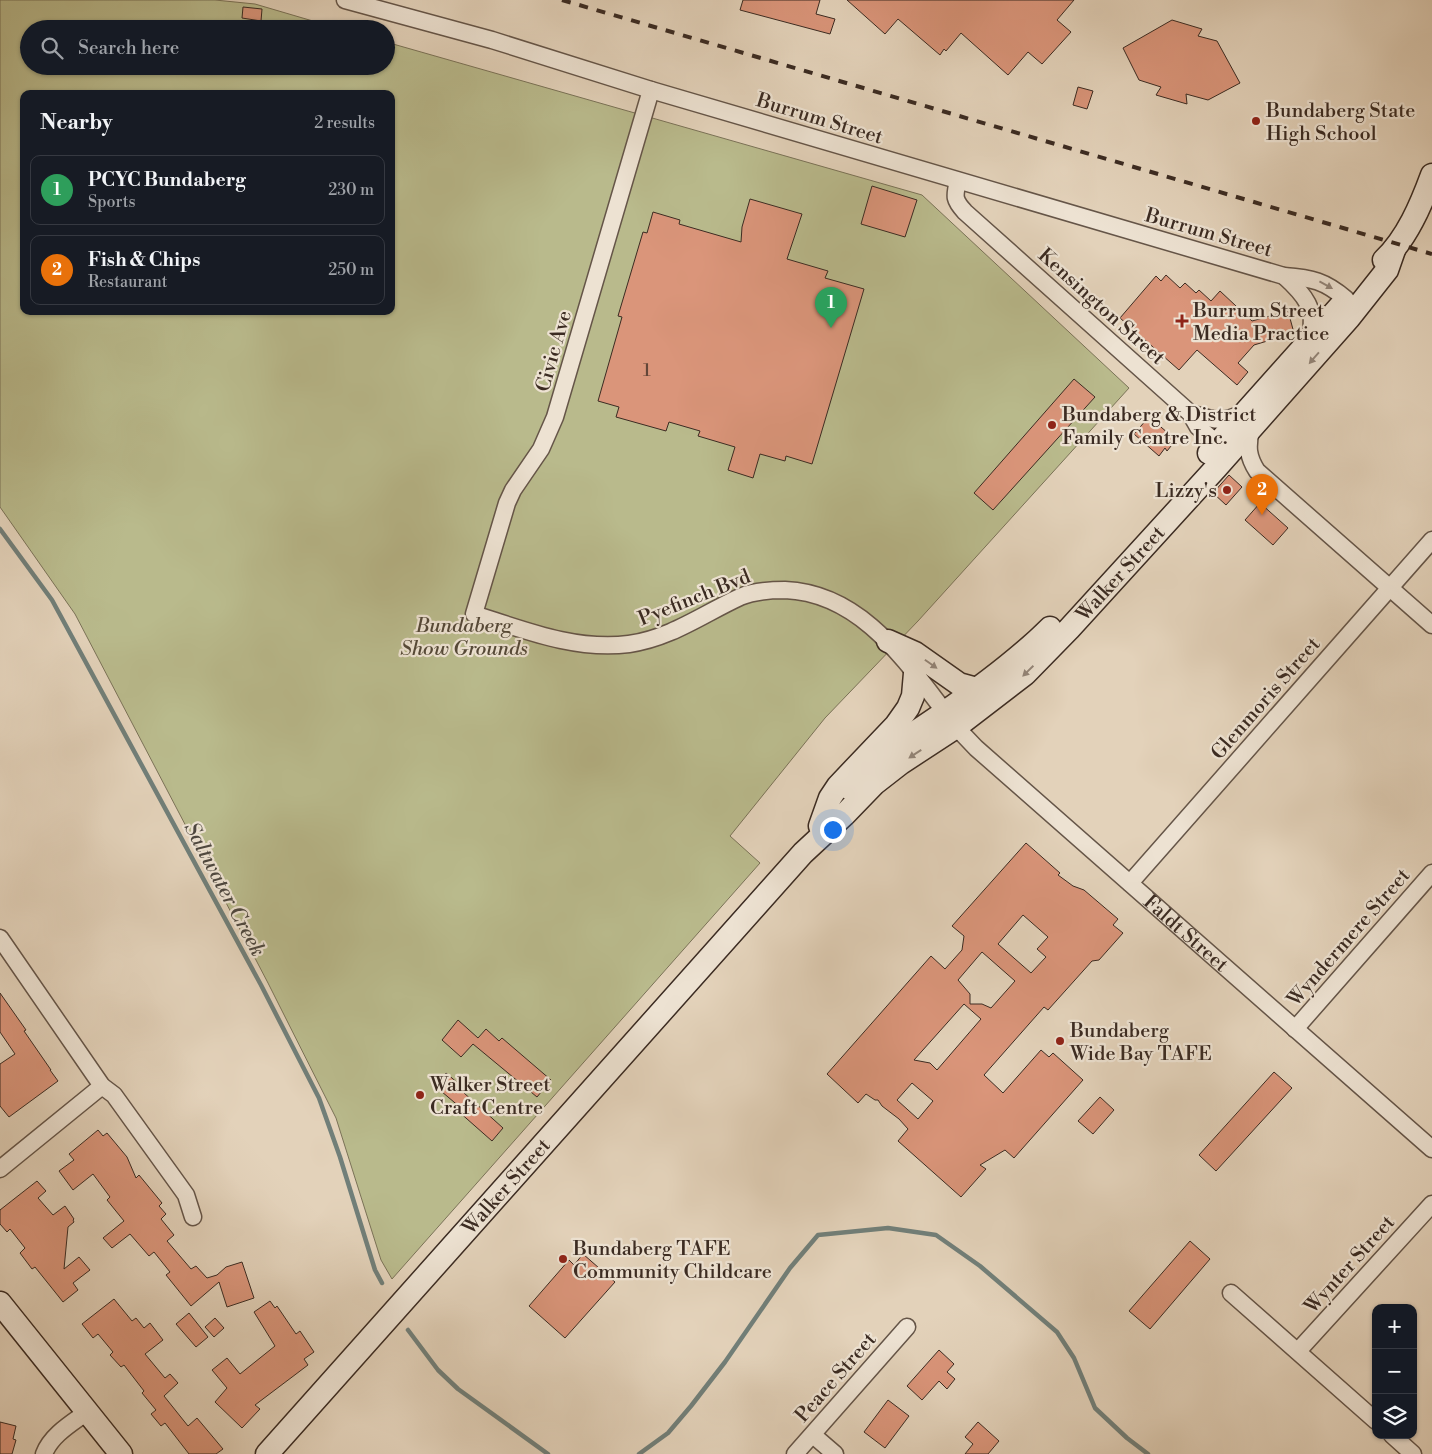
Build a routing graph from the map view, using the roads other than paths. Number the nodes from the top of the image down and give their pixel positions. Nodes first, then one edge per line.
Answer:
1 (345, 0) edge
2 (651, 90) junction
3 (1432, 175) edge
4 (958, 181) junction
5 (1284, 276) junction
6 (1348, 309) junction
7 (1310, 338) junction
8 (1190, 412) junction
9 (1238, 432) junction
10 (1216, 468) junction
11 (1258, 472) junction
12 (1432, 540) edge
13 (1390, 587) junction
14 (474, 614) joint
15 (1432, 625) edge
16 (888, 641) junction
17 (915, 673) junction
18 (977, 689) junction
19 (950, 720) junction
20 (820, 826) junction
21 (803, 853) junction
22 (1432, 873) edge
23 (1130, 884) junction
24 (0, 938) edge
25 (1295, 1029) junction
26 (102, 1086) junction
27 (1432, 1149) edge
28 (0, 1169) edge
29 (1432, 1204) edge
30 (193, 1218) dead end
31 (1231, 1293) dead end
32 (0, 1303) edge
33 (907, 1327) dead end
34 (1298, 1352) junction
35 (87, 1412) junction
36 (1372, 1417) edge
37 (813, 1435) junction
38 (1396, 1439) edge
39 (44, 1454) edge
40 (121, 1454) edge
41 (267, 1454) edge
42 (795, 1454) edge
43 (835, 1454) edge
44 (1413, 1454) edge

1 - 2 street, Burrum Street
2 - 4 street, Burrum Street
2 - 14 street, Civic Ave
3 - 6 main road, Walker Street
4 - 5 street, Burrum Street
4 - 8 street, Kensington Street
5 -> 6 street, Burrum Street
5 - 7 street
6 - 7 main road, Walker Street
6 -> 9 main road, Walker Street
7 - 9 main road, Walker Street
8 - 9 street
8 - 9 street, Kensington Street
9 - 10 main road, Walker Street
9 - 11 street
9 - 18 main road, Walker Street
10 - 11 street
10 -> 19 main road, Walker Street
11 - 13 street
12 - 13 street, Glenmoris Street
13 - 15 street
13 - 23 street, Glenmoris Street
14 - 16 street, Pyefinch Bvd
16 - 17 street, Pyefinch Bvd
16 -> 18 main road
17 - 19 street, Pyefinch Bvd
17 - 20 main road
18 - 19 main road, Walker Street
19 - 20 main road, Walker Street
19 -> 21 main road, Walker Street
19 - 23 street, Faldt Street
20 - 21 main road, Walker Street
21 - 41 main road, Walker Street
22 - 25 street, Wyndermere Street
23 - 25 street, Faldt Street
24 - 26 street
25 - 27 street, Faldt Street
26 - 28 street
26 - 30 street
29 - 34 street, Wynter Street
31 - 34 street
32 - 35 main road
33 - 37 street, Peace Street
34 - 36 street
35 - 39 street
35 - 40 main road
37 - 42 street, Peace Street
37 - 43 street
38 - 44 street

